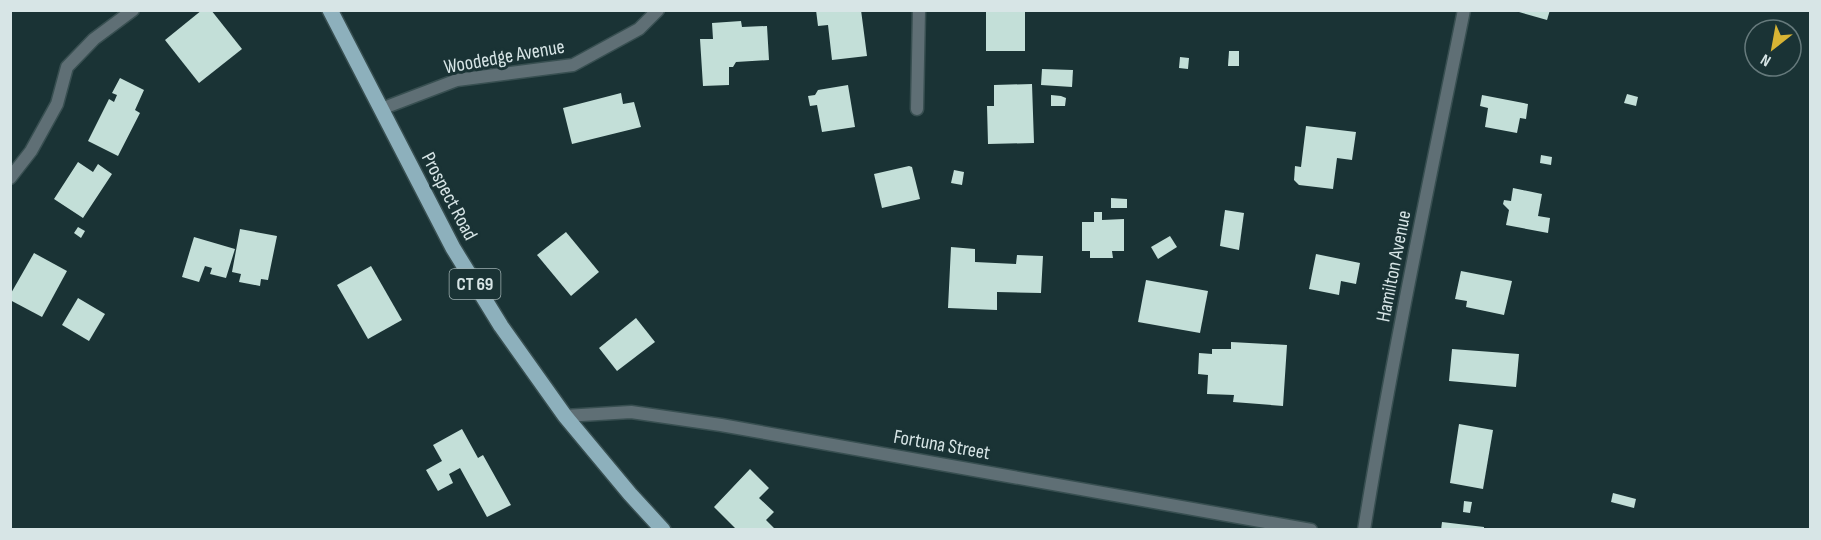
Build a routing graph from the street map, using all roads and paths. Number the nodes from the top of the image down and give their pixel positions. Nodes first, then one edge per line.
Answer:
1 (133, 10) edge
2 (330, 10) edge
3 (658, 10) edge
4 (919, 10) edge
5 (1464, 10) edge
6 (381, 109) junction
7 (917, 109) dead end
8 (10, 178) edge
9 (565, 416) junction
10 (663, 530) edge
11 (1311, 530) edge
12 (1364, 530) edge

1 - 8 street
2 - 6 main road, Prospect Road / CT 69
3 - 6 street, Woodedge Avenue
4 - 7 street
5 - 12 street, Hamilton Avenue
6 - 9 main road, Prospect Road / CT 69
9 - 10 main road, Prospect Road / CT 69
9 - 11 street, Fortuna Street

